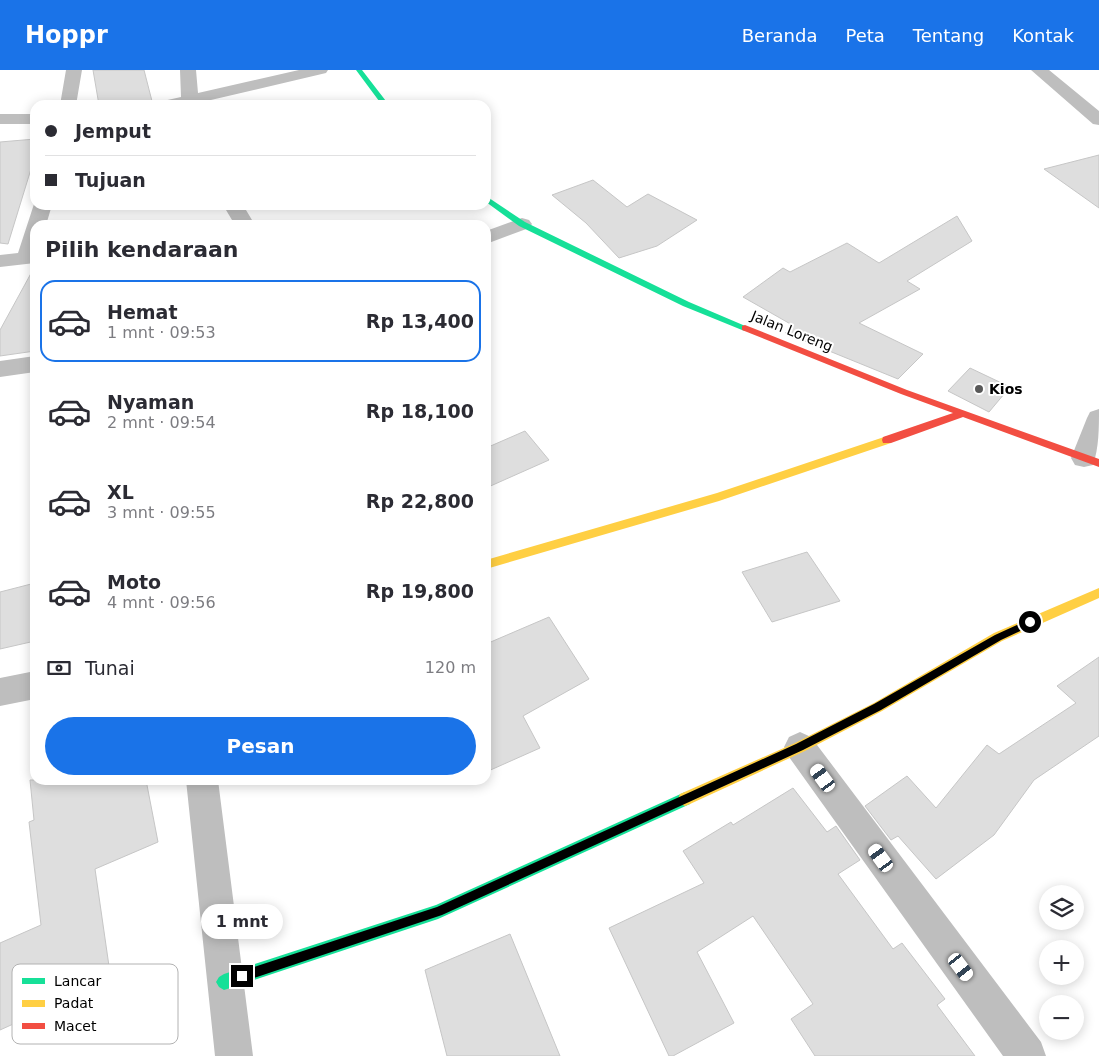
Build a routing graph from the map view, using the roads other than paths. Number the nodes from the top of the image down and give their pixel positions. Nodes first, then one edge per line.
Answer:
1 (74, 70) edge
2 (188, 70) edge
3 (320, 70) edge
4 (359, 70) edge
5 (1043, 72) edge
6 (69, 100) edge
7 (190, 100) edge
8 (198, 100) edge
9 (382, 100) edge
10 (0, 119) edge
11 (30, 119) edge
12 (1099, 120) edge
13 (491, 202) edge
14 (522, 224) junction
15 (491, 236) edge
16 (30, 258) edge
17 (0, 261) edge
18 (30, 365) edge
19 (0, 369) edge
20 (962, 414) junction
21 (1099, 418) edge
22 (1091, 460) edge
23 (491, 564) edge
24 (1099, 593) edge
25 (30, 686) edge
26 (0, 692) edge
27 (800, 747) junction
28 (203, 785) edge
29 (224, 982) junction
30 (234, 1056) edge
31 (1027, 1056) edge

1 - 6 street
2 - 7 street
3 - 8 street
4 - 9 street
5 - 12 street
10 - 11 street
13 - 14 street, Jalan Loreng
14 - 15 street
14 - 20 street, Jalan Loreng
16 - 17 street
18 - 19 street
20 - 22 street, Jalan Loreng
20 - 23 street
21 - 22 street
24 - 27 street
25 - 26 street
27 - 29 street
27 - 31 street
28 - 29 street
29 - 30 street

